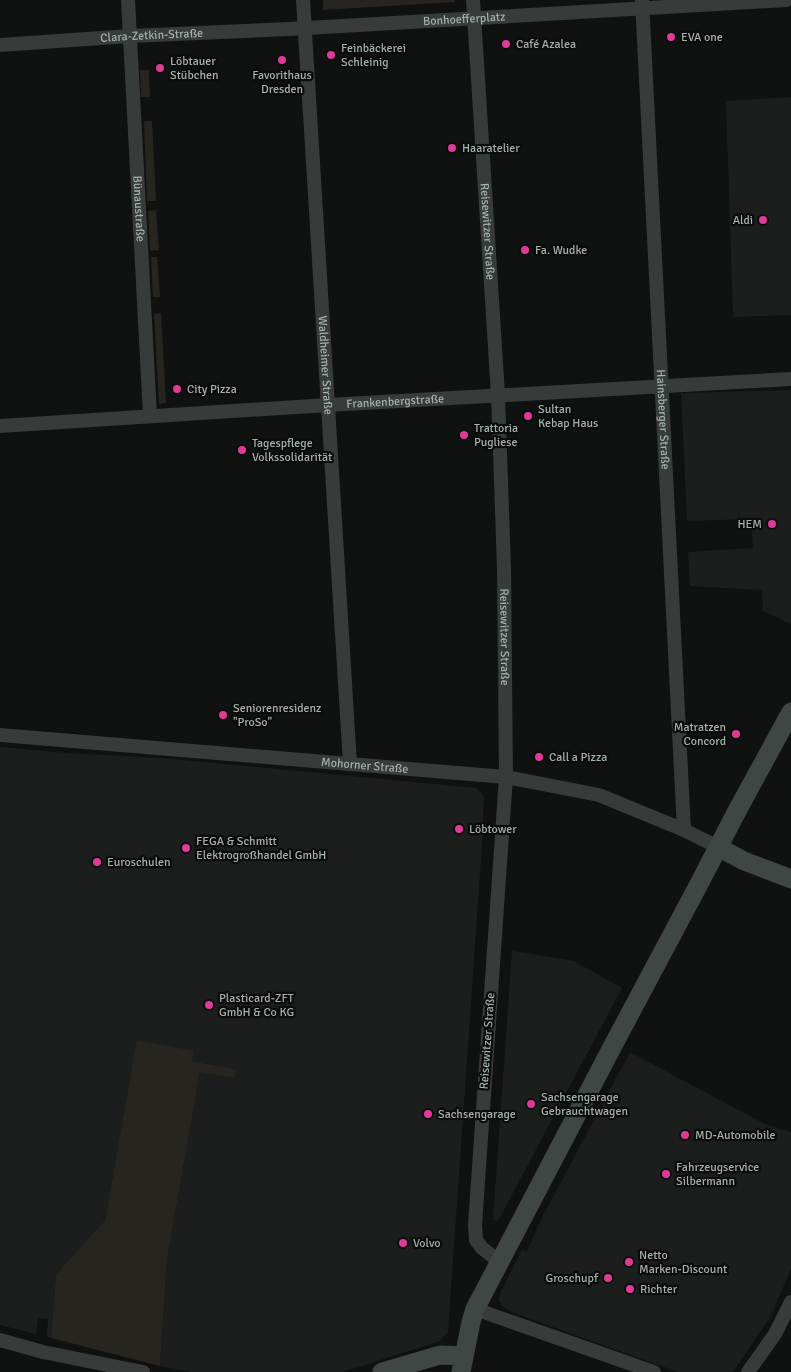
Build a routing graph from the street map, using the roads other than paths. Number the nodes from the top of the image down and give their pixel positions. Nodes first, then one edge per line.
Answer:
1 (128, 0) edge
2 (303, 0) edge
3 (473, 0) edge
4 (786, 0) edge
5 (642, 4) edge
6 (474, 18) junction
7 (305, 28) junction
8 (130, 36) junction
9 (0, 45) edge
10 (791, 379) edge
11 (662, 386) junction
12 (498, 395) junction
13 (328, 405) junction
14 (150, 416) junction
15 (0, 426) edge
16 (791, 712) edge
17 (0, 735) edge
18 (350, 764) junction
19 (506, 777) junction
20 (684, 830) junction
21 (718, 847) junction
22 (791, 879) edge
23 (500, 1262) junction
24 (791, 1302) edge
25 (476, 1309) junction
26 (0, 1340) edge
27 (462, 1364) edge
28 (142, 1372) edge
29 (382, 1372) edge
30 (654, 1372) edge
31 (748, 1372) edge

1 - 8 street, Bünaustraße
2 - 7 street
3 - 6 street, Reisewitzer Straße
4 - 5 street, Bonhoefferplatz
5 - 6 street, Bonhoefferplatz
5 - 11 street, Hainsberger Straße
6 - 7 street, Bonhoefferplatz
6 - 12 street, Reisewitzer Straße
7 - 8 street, Clara-Zetkin-Straße
7 - 13 street, Waldheimer Straße
8 - 9 street, Clara-Zetkin-Straße
8 - 14 street, Bünaustraße
10 - 11 street, Frankenbergstraße
11 - 12 street, Frankenbergstraße
11 - 20 street, Hainsberger Straße
12 - 13 street, Frankenbergstraße
12 - 19 street, Reisewitzer Straße
13 - 14 street, Frankenbergstraße
13 - 18 street, Waldheimer Straße
14 - 15 street, Frankenbergstraße
16 - 21 main road
17 - 18 street, Mohorner Straße
18 - 19 street, Mohorner Straße
19 - 20 street, Mohorner Straße
19 - 23 street, Reisewitzer Straße
20 - 21 street, Mohorner Straße
21 - 22 main road
21 - 23 main road
23 - 25 main road
24 - 31 street
25 - 27 main road
25 - 30 street
26 - 28 street
27 - 29 main road

